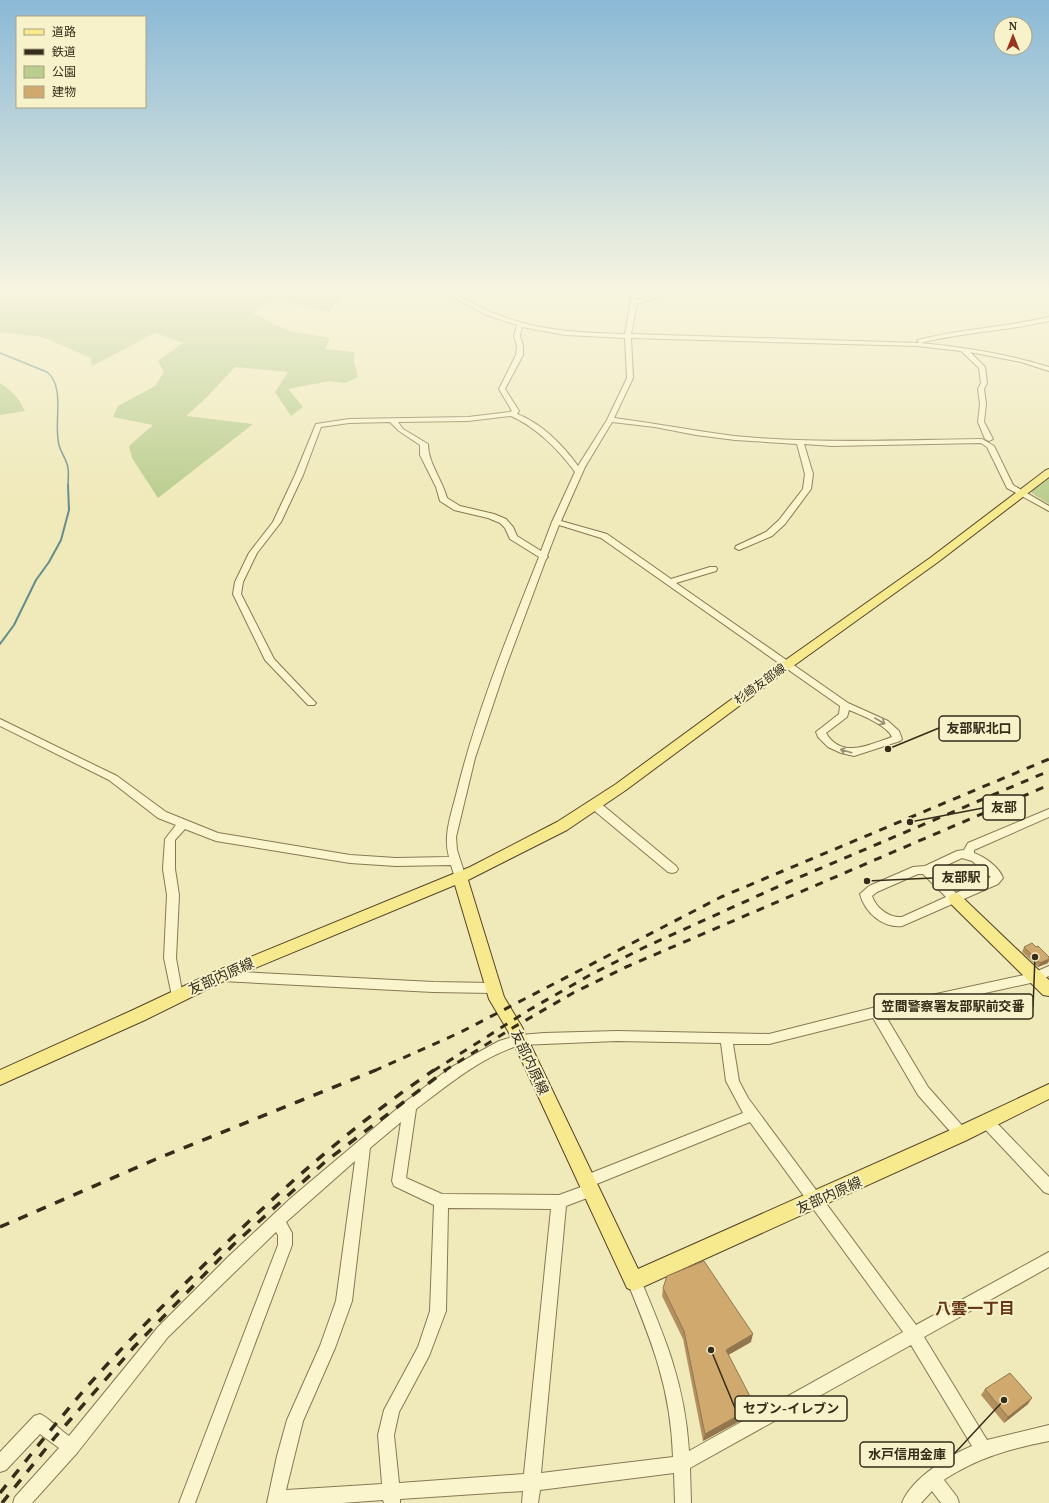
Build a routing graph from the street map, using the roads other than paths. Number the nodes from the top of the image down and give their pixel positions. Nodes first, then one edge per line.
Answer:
1 (516, 362) edge
2 (629, 362) edge
3 (977, 362) edge
4 (1024, 362) edge
5 (1049, 369) edge
6 (512, 414) junction
7 (610, 420) junction
8 (393, 421) junction
9 (989, 439) dead end
10 (800, 442) junction
11 (579, 472) junction
12 (1049, 472) edge
13 (1021, 493) junction
14 (1049, 509) edge
15 (556, 522) junction
16 (739, 548) dead end
17 (544, 557) junction
18 (713, 569) dead end
19 (670, 582) junction
20 (788, 665) junction
21 (311, 702) dead end
22 (844, 710) junction
23 (0, 722) edge
24 (595, 805) junction
25 (1049, 813) edge
26 (183, 824) junction
27 (969, 854) junction
28 (455, 861) junction
29 (672, 869) dead end
30 (926, 870) junction
31 (460, 878) junction
32 (955, 899) junction
33 (1042, 974) edge
34 (220, 976) junction
35 (493, 988) junction
36 (1049, 990) edge
37 (177, 997) junction
38 (876, 1012) junction
39 (726, 1037) junction
40 (520, 1040) junction
41 (0, 1078) edge
42 (1049, 1091) edge
43 (410, 1106) junction
44 (753, 1116) junction
45 (987, 1122) junction
46 (962, 1134) junction
47 (364, 1144) junction
48 (588, 1186) junction
49 (1049, 1187) edge
50 (440, 1201) junction
51 (816, 1201) junction
52 (559, 1202) junction
53 (277, 1221) junction
54 (1049, 1259) edge
55 (634, 1281) junction
56 (913, 1334) junction
57 (1049, 1433) edge
58 (71, 1447) junction
59 (983, 1448) junction
60 (0, 1464) edge
61 (682, 1464) junction
62 (933, 1479) junction
63 (533, 1482) junction
64 (392, 1497) edge
65 (276, 1501) edge
66 (21, 1503) edge
67 (187, 1503) edge
68 (530, 1503) edge
69 (683, 1503) edge
70 (910, 1503) edge
71 (951, 1503) edge

1 - 6 street
2 - 7 street
3 - 9 street
4 - 5 street
6 - 8 street
6 - 11 street
7 - 10 street
7 - 11 street
8 - 17 street
8 - 21 street
10 - 13 street
10 - 16 street
11 - 15 street
12 - 13 main road, 杉崎友部線
13 - 14 street
13 - 20 main road, 杉崎友部線
15 - 17 street
15 - 19 street
17 - 28 street
18 - 19 street
19 - 20 street
20 - 22 street
20 - 24 main road, 杉崎友部線
22 -> 22 street
23 - 26 street
24 - 29 street
24 - 31 main road, 杉崎友部線
25 - 27 street
26 - 28 street
26 - 37 street
27 - 30 street
27 - 32 street
28 - 31 street
30 - 32 street
30 - 32 street
31 - 34 main road, 友部内原線
31 - 35 main road, 友部内原線
32 - 33 main road
33 - 36 main road
33 - 38 street
34 - 35 street
34 - 37 main road, 友部内原線
35 - 40 main road, 友部内原線
37 - 41 main road, 友部内原線
38 - 39 street
38 - 46 street
39 - 40 street
39 - 44 street
40 - 43 street
40 - 48 main road, 友部内原線
42 - 45 main road, 友部内原線
43 - 47 street
43 - 50 street
44 - 48 street
44 - 51 street
45 - 46 main road, 友部内原線
45 - 49 street
46 - 51 main road, 友部内原線
47 - 53 street
47 - 65 street
48 - 52 street
48 - 55 main road, 友部内原線
50 - 52 street
50 - 64 street
51 - 55 main road, 友部内原線
51 - 56 street
52 - 63 street
53 - 58 street
53 - 67 street
54 - 56 street
55 - 61 street
56 - 59 street
56 - 61 street
57 - 59 street
58 - 60 street
58 - 66 street
59 - 62 street
61 - 63 street
61 - 69 street
62 - 70 street
62 - 71 street
63 - 64 street
63 - 68 street
64 - 65 street

